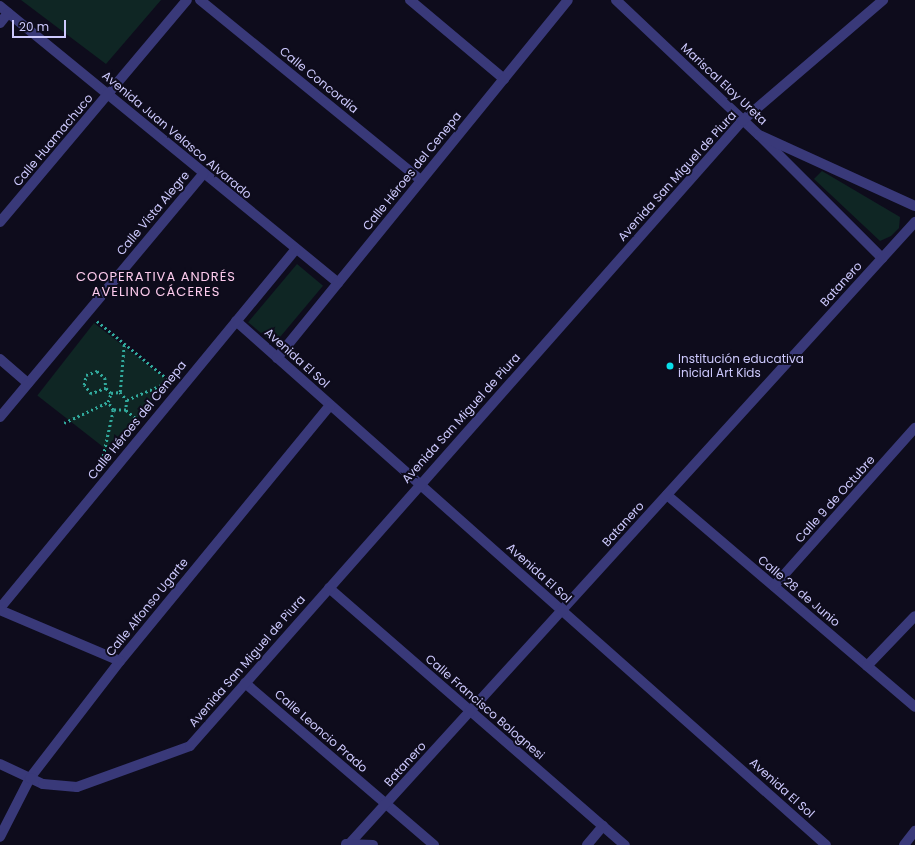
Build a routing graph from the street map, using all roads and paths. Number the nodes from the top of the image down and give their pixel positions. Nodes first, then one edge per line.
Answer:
1 (187, 0) edge
2 (200, 0) edge
3 (410, 0) edge
4 (568, 0) edge
5 (616, 0) edge
6 (883, 0) edge
7 (4, 9) edge
8 (0, 23) edge
9 (504, 79) junction
10 (108, 95) junction
11 (742, 121) junction
12 (759, 135) junction
13 (204, 174) junction
14 (422, 180) junction
15 (915, 206) edge
16 (0, 222) edge
17 (915, 222) edge
18 (295, 250) junction
19 (882, 258) junction
20 (338, 283) junction
21 (87, 313) junction
22 (236, 321) junction
23 (124, 343) junction
24 (277, 358) junction
25 (0, 359) edge
26 (170, 381) junction
27 (28, 383) junction
28 (106, 388) junction
29 (180, 389) junction
30 (120, 392) junction
31 (111, 393) junction
32 (127, 400) junction
33 (108, 402) junction
34 (330, 405) junction
35 (113, 410) junction
36 (126, 410) junction
37 (0, 417) edge
38 (64, 424) dead end
39 (915, 428) edge
40 (147, 429) junction
41 (103, 456) dead end
42 (420, 484) junction
43 (667, 495) junction
44 (774, 586) junction
45 (329, 588) junction
46 (0, 609) edge
47 (562, 611) junction
48 (915, 616) edge
49 (120, 661) junction
50 (867, 666) junction
51 (245, 683) junction
52 (915, 707) edge
53 (470, 711) junction
54 (0, 764) edge
55 (30, 778) junction
56 (386, 804) junction
57 (603, 826) junction
58 (915, 831) edge
59 (0, 837) edge
60 (347, 844) edge
61 (373, 845) edge
62 (434, 845) edge
63 (587, 845) edge
64 (625, 845) edge
65 (826, 845) edge
66 (904, 845) edge

1 - 10 street, Calle Huamachuco
2 - 14 street, Calle Concordia
3 - 9 street
4 - 9 street, Calle Héroes del Cenepa
5 - 11 street, Mariscal Eloy Ureta
6 - 11 street, Avenida San Miguel de Piura
7 - 8 street
7 - 10 street, Avenida Juan Velasco Alvarado
9 - 14 street, Calle Héroes del Cenepa
10 - 13 street, Avenida Juan Velasco Alvarado
10 - 16 street, Calle Huamachuco
11 - 12 street, Mariscal Eloy Ureta
11 - 42 street, Avenida San Miguel de Piura
12 - 15 street, Mariscal Eloy Ureta
12 - 19 street
13 - 18 street, Avenida Juan Velasco Alvarado
13 - 21 street, Calle Vista Alegre
14 - 20 street, Calle Héroes del Cenepa
17 - 19 street, Batanero
18 - 20 street, Avenida Juan Velasco Alvarado
18 - 22 street, Calle Héroes del Cenepa
19 - 43 street, Batanero
20 - 24 street, Calle Héroes del Cenepa
21 - 23 path
21 - 27 street, Calle Vista Alegre
22 - 24 street, Avenida El Sol
22 - 29 street, Calle Héroes del Cenepa
23 - 26 path
23 - 30 path
24 - 34 street, Avenida El Sol
25 - 27 street
26 - 29 path
26 - 32 path
27 - 37 street, Calle Vista Alegre
28 - 28 path
28 - 31 path
29 - 40 street, Calle Héroes del Cenepa
30 - 31 path
30 - 32 path
31 - 33 path
32 - 36 path
33 - 35 path
33 - 38 path
34 - 42 street, Avenida El Sol
34 - 49 street, Calle Alfonso Ugarte
35 - 36 path
35 - 41 path
36 - 40 path
39 - 44 street, Calle 9 de Octubre
40 - 46 street, Calle Héroes del Cenepa
42 - 45 street, Avenida San Miguel de Piura
42 - 47 street, Avenida El Sol
43 - 44 street, Calle 28 de Junio
43 - 47 street, Batanero
44 - 50 street, Calle 28 de Junio
45 - 51 street, Avenida San Miguel de Piura
45 - 53 street, Calle Francisco Bolognesi
46 - 49 street
47 - 53 street, Batanero
47 - 65 street, Avenida El Sol
48 - 50 street
49 - 55 street, Calle Alfonso Ugarte
50 - 52 street, Calle 28 de Junio
51 - 55 street, Avenida San Miguel de Piura
51 - 56 street, Calle Leoncio Prado
53 - 56 street, Batanero
53 - 57 street, Calle Francisco Bolognesi
54 - 55 street, Avenida San Miguel de Piura
55 - 59 street, Calle Alfonso Ugarte
56 - 60 street, Batanero
56 - 62 street, Calle Leoncio Prado
57 - 63 street
57 - 64 street, Calle Francisco Bolognesi
58 - 66 street
60 - 61 street

